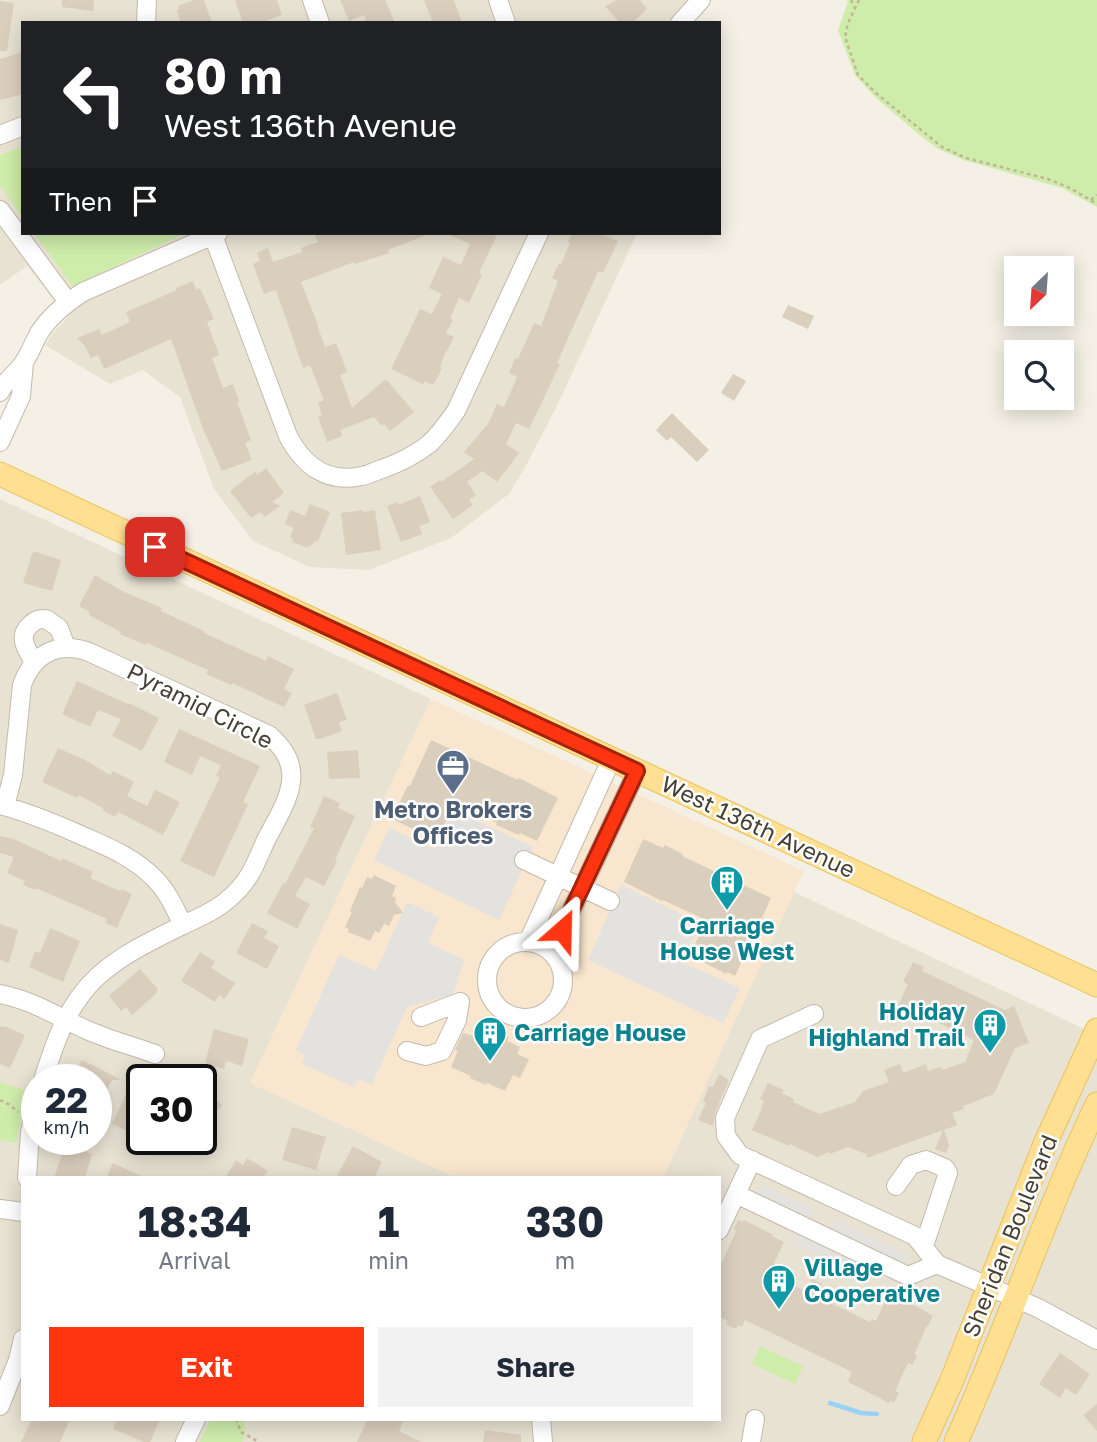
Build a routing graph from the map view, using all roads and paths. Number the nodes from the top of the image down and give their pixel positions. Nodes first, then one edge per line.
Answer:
1 (147, 0) edge
2 (312, 0) edge
3 (498, 0) edge
4 (701, 0) edge
5 (851, 0) edge
6 (859, 0) edge
7 (855, 8) junction
8 (146, 21) edge
9 (319, 21) edge
10 (505, 21) edge
11 (682, 21) edge
12 (21, 128) edge
13 (0, 135) edge
14 (1097, 195) edge
15 (1091, 200) junction
16 (1097, 204) edge
17 (0, 210) edge
18 (210, 235) edge
19 (215, 235) edge
20 (538, 235) edge
21 (68, 302) junction
22 (24, 362) junction
23 (0, 392) edge
24 (0, 442) edge
25 (0, 474) edge
26 (66, 648) junction
27 (34, 662) junction
28 (611, 760) junction
29 (637, 771) junction
30 (3, 805) edge
31 (524, 860) dead end
32 (558, 877) junction
33 (582, 888) junction
34 (610, 901) dead end
35 (183, 925) junction
36 (528, 942) junction
37 (552, 952) junction
38 (1097, 985) edge
39 (0, 993) edge
40 (814, 1014) dead end
41 (421, 1017) dead end
42 (65, 1019) junction
43 (1097, 1030) edge
44 (407, 1051) dead end
45 (155, 1054) dead end
46 (48, 1064) edge
47 (0, 1100) edge
48 (1097, 1104) edge
49 (21, 1116) edge
50 (27, 1155) edge
51 (752, 1160) junction
52 (27, 1176) edge
53 (896, 1186) dead end
54 (736, 1194) junction
55 (0, 1209) edge
56 (21, 1212) edge
57 (721, 1226) edge
58 (924, 1246) junction
59 (937, 1264) junction
60 (989, 1288) junction
61 (1016, 1299) junction
62 (1097, 1340) edge
63 (21, 1347) edge
64 (0, 1406) edge
65 (755, 1419) dead end
66 (195, 1421) edge
67 (237, 1421) edge
68 (541, 1421) edge
69 (185, 1442) edge
70 (260, 1442) edge
71 (543, 1442) edge
72 (751, 1442) edge
73 (924, 1442) edge
74 (956, 1442) edge

1 - 8 street
2 - 9 street
3 - 10 street
4 - 11 street
5 - 7 path
6 - 7 path
7 - 15 path
12 - 13 street
14 - 15 path
15 - 16 path
17 - 21 street
18 - 21 street
19 - 20 street
21 - 22 street
22 - 23 street
22 - 24 street
25 - 28 main road, West 136th Avenue
26 - 27 street
26 - 27 street
26 - 35 street, Pyramid Circle
27 - 30 street
28 - 29 main road, West 136th Avenue
28 - 32 street
29 - 33 street
29 - 38 main road, West 136th Avenue
30 - 35 street
31 - 32 street
32 - 33 street
32 - 36 street
33 - 34 street
33 - 37 street
35 - 42 street, Pyramid Circle
36 - 37 street
36 - 37 street
39 - 42 street
40 - 51 street
41 - 44 street
42 - 45 street
42 - 46 street, Pyramid Circle
43 - 60 main road, Sheridan Boulevard
47 - 49 path
48 - 61 main road, Sheridan Boulevard
50 - 52 street
51 - 54 street
51 - 58 street
53 - 58 street
54 - 57 street
54 - 59 street
55 - 56 street
58 - 59 street
59 - 60 street
60 - 61 street
60 - 73 main road, Sheridan Boulevard
61 - 62 street
61 - 74 main road, Sheridan Boulevard
63 - 64 street
65 - 72 street
66 - 69 street
67 - 70 path
68 - 71 street

